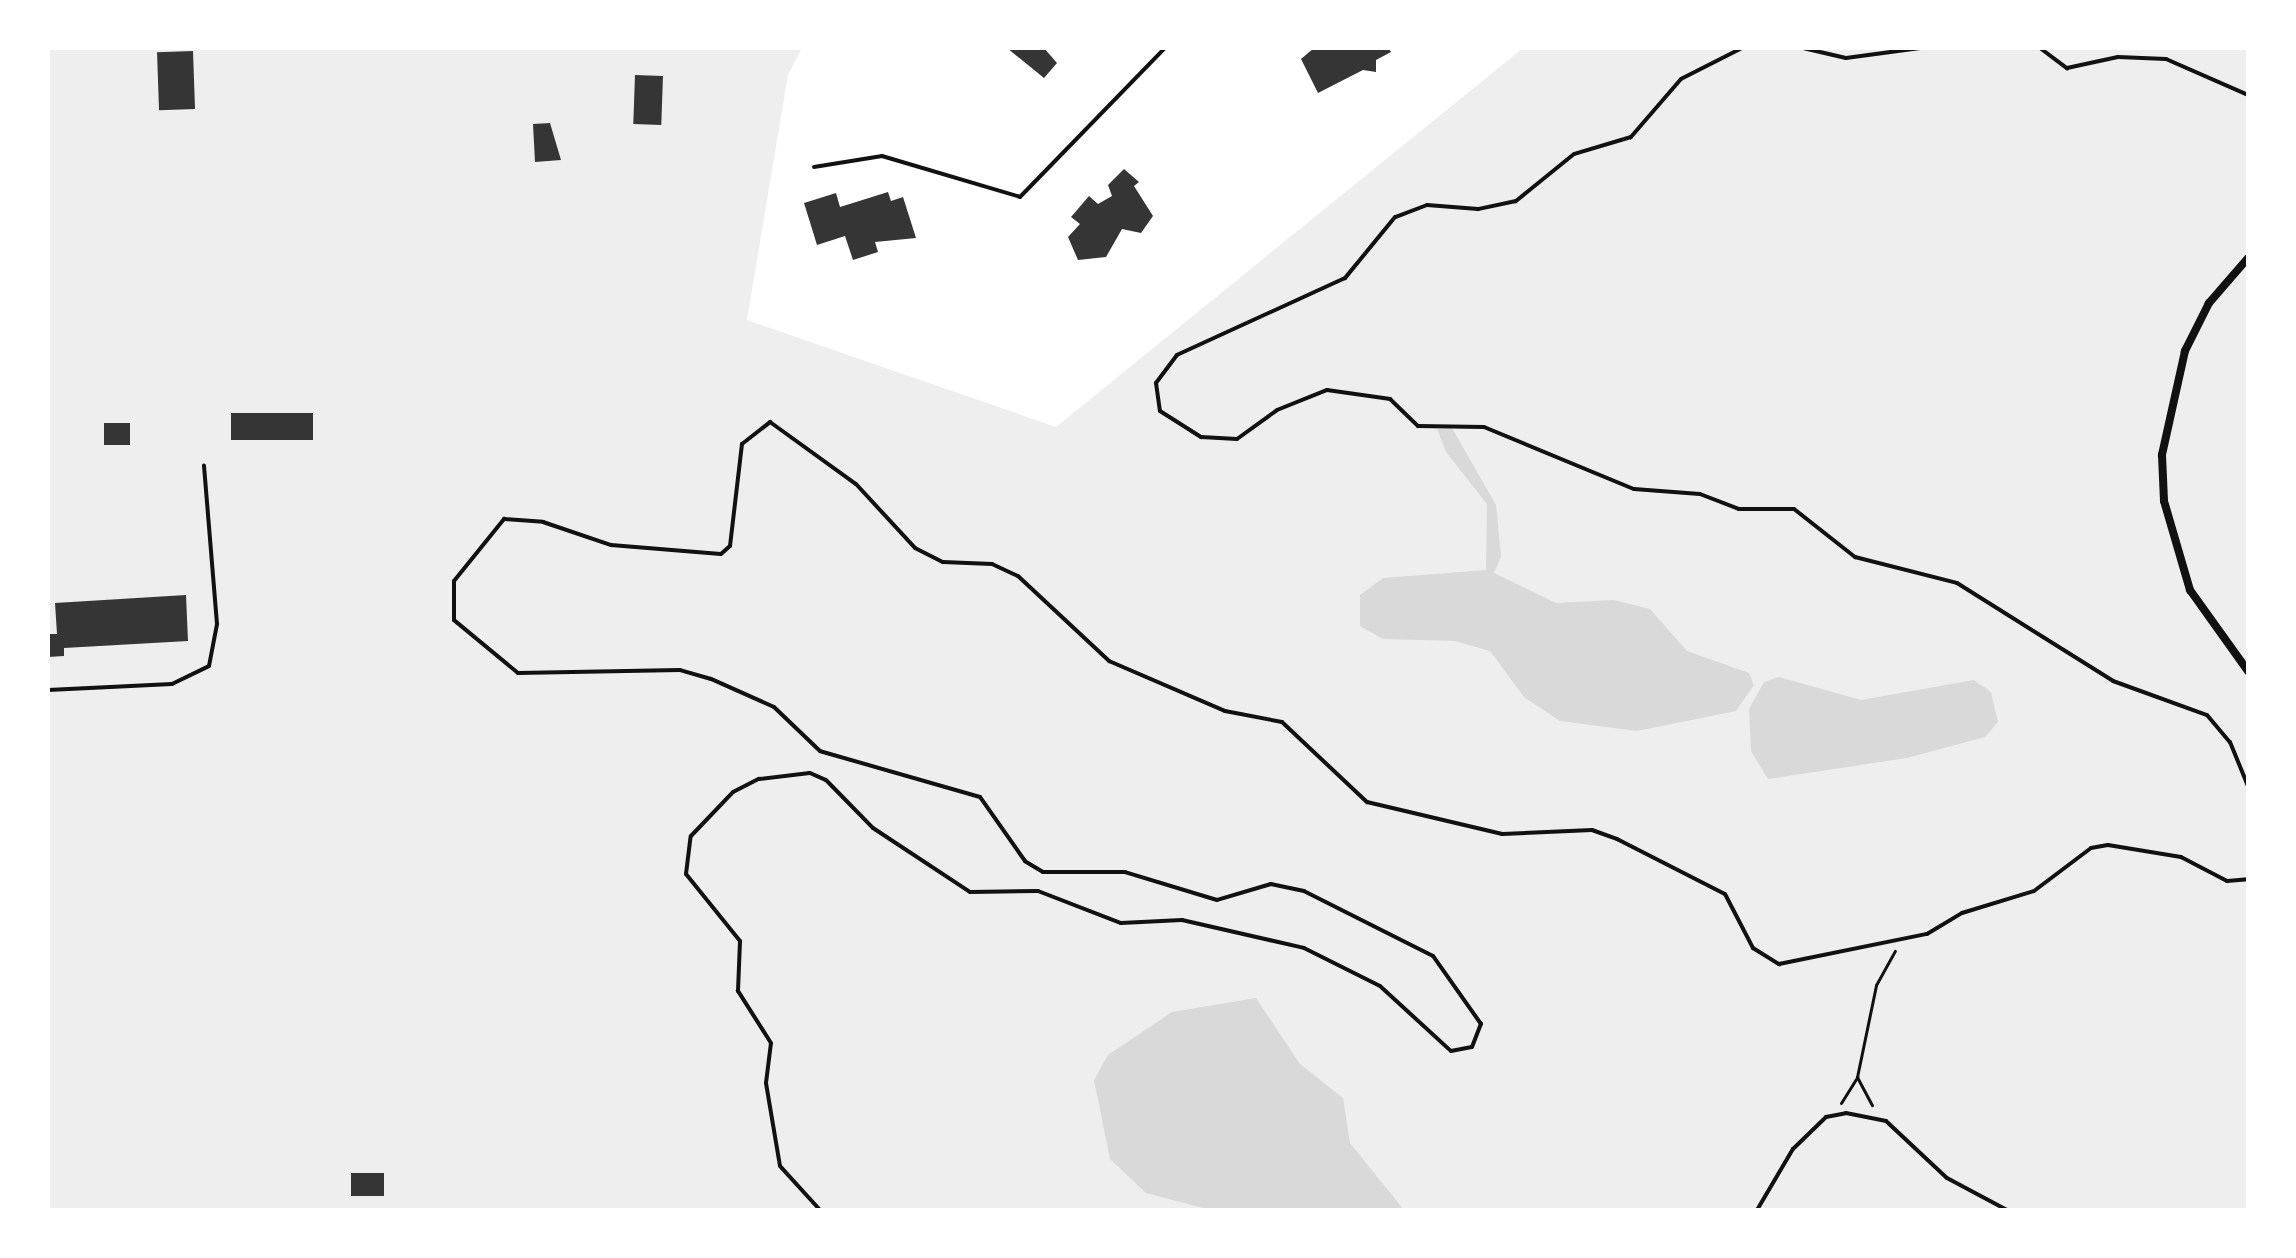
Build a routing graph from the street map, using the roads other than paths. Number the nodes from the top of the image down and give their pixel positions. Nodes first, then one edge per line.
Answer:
1 (1165, 48) edge
2 (1742, 48) edge
3 (1803, 48) edge
4 (1920, 48) edge
5 (2040, 48) edge
6 (2248, 95) edge
7 (814, 167) dead end
8 (2248, 258) edge
9 (204, 466) dead end
10 (2248, 671) edge
11 (48, 690) edge
12 (2248, 786) edge
13 (2248, 879) edge
14 (820, 1210) edge
15 (1757, 1210) edge
16 (2007, 1210) edge

1 - 7 lane
2 - 12 lane
3 - 4 lane
5 - 6 lane
8 - 10 street
9 - 11 lane
13 - 14 lane
15 - 16 lane

